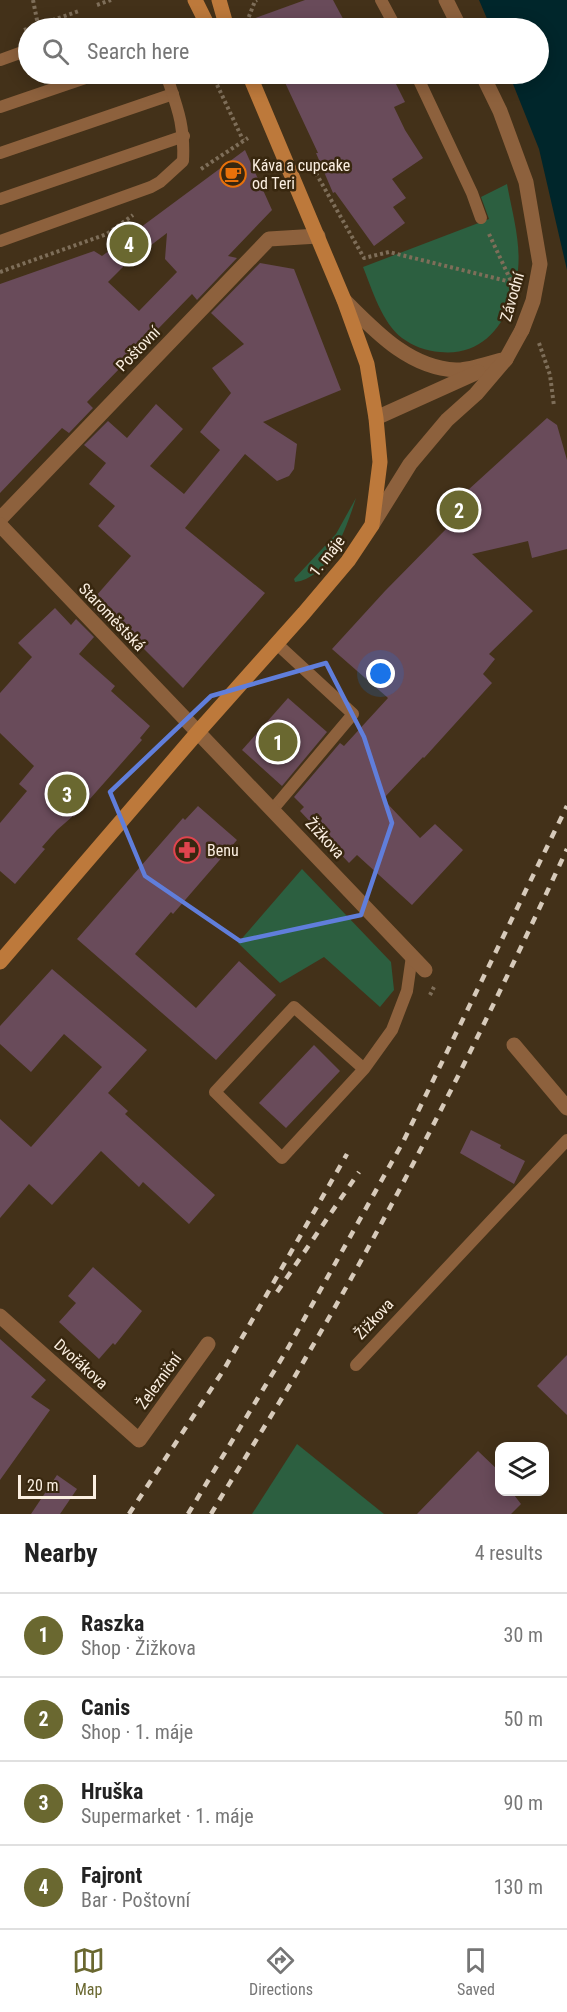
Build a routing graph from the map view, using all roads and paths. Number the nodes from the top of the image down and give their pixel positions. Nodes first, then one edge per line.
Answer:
1 (33, 0) edge
2 (111, 0) edge
3 (195, 0) edge
4 (219, 0) edge
5 (227, 0) edge
6 (257, 0) edge
7 (381, 0) edge
8 (446, 0) edge
9 (90, 7) dead end
10 (80, 11) dead end
11 (37, 18) edge
12 (59, 18) edge
13 (204, 18) edge
14 (224, 18) edge
15 (226, 18) edge
16 (248, 18) edge
17 (391, 18) edge
18 (455, 18) edge
19 (18, 54) edge
20 (0, 60) edge
21 (68, 84) edge
22 (170, 84) edge
23 (217, 84) edge
24 (251, 84) edge
25 (421, 84) edge
26 (487, 84) edge
27 (173, 94) junction
28 (0, 107) edge
29 (184, 136) junction
30 (243, 140) dead end
31 (0, 153) edge
32 (312, 166) dead end
33 (0, 199) edge
34 (481, 218) dead end
35 (318, 236) junction
36 (0, 241) edge
37 (511, 282) dead end
38 (344, 300) junction
39 (506, 359) junction
40 (376, 418) junction
41 (0, 519) edge
42 (0, 525) edge
43 (372, 525) junction
44 (277, 644) junction
45 (198, 733) junction
46 (273, 809) junction
47 (412, 956) junction
48 (0, 962) edge
49 (425, 970) dead end
50 (514, 1045) dead end
51 (364, 1069) junction
52 (567, 1108) edge
53 (567, 1140) edge
54 (0, 1316) edge
55 (208, 1344) dead end
56 (356, 1365) dead end
57 (139, 1440) joint

1 - 11 path
2 - 9 path
3 - 13 main road
4 - 14 main road
5 - 15 main road
6 - 16 path
7 - 17 lane
8 - 18 street
10 - 12 path
19 - 20 lane
21 - 28 lane
22 - 27 lane
23 - 30 path
24 - 35 main road, 1. máje
25 - 34 lane
26 - 39 street, Závodní, bridge
27 - 29 lane
27 - 31 lane
29 - 33 lane
29 - 36 lane
32 - 37 path
35 - 38 main road, 1. máje
35 - 41 street, Poštovní
38 - 39 street
38 - 40 main road, 1. máje
39 - 40 street
39 - 43 street, Závodní
40 - 43 main road, 1. máje
42 - 45 street, Staroměstská
43 - 44 main road, 1. máje
44 - 45 main road, 1. máje
44 - 46 lane
45 - 46 street, Žižkova
45 - 48 main road, 1. máje
46 - 47 street, Žižkova
47 - 49 street, Žižkova
47 - 51 lane
50 - 52 street
51 - 51 lane
53 - 56 lane, Žižkova
54 - 57 street, Dvořákova
55 - 57 street, Železniční

